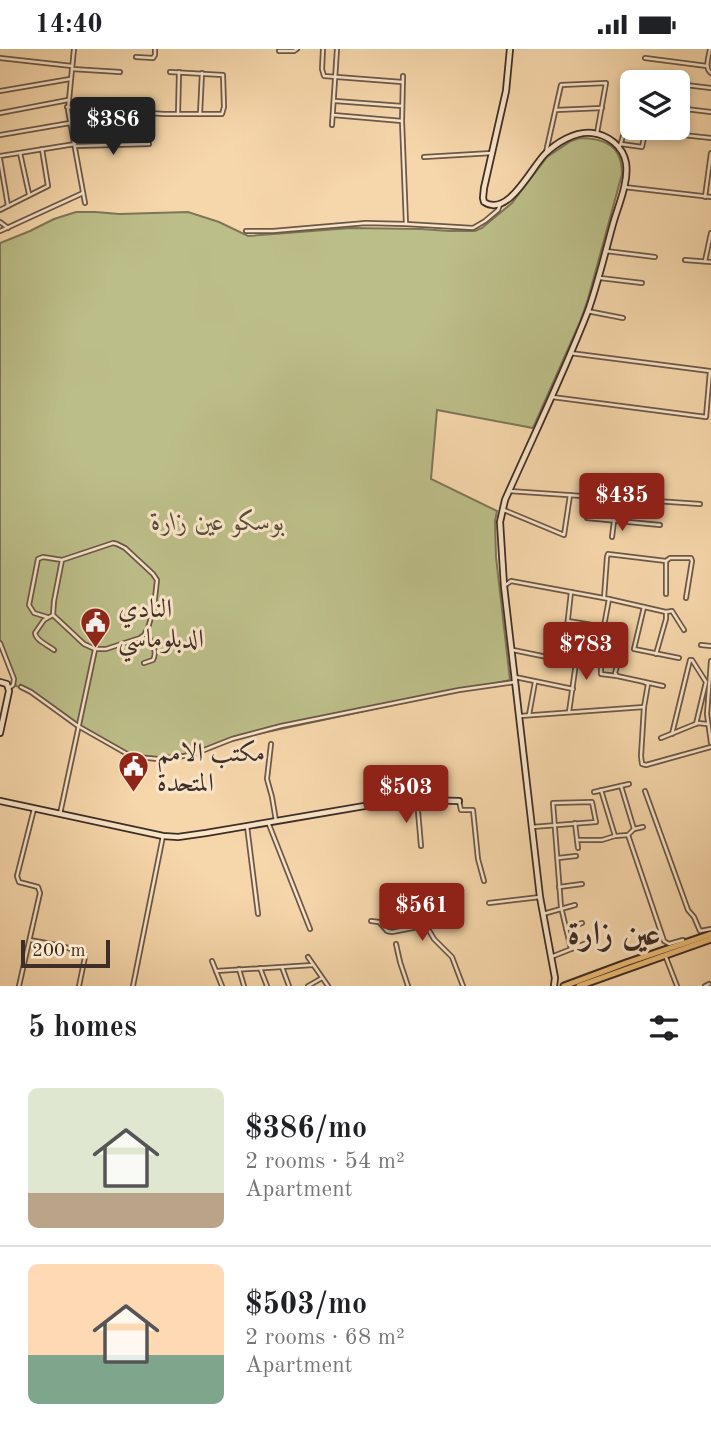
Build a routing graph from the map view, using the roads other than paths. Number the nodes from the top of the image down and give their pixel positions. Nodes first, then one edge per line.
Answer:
1 (74, 49) edge
2 (155, 49) edge
3 (297, 49) edge
4 (323, 49) edge
5 (337, 49) edge
6 (510, 49) edge
7 (710, 49) edge
8 (279, 51) dead end
9 (136, 57) dead end
10 (0, 58) edge
11 (645, 58) dead end
12 (710, 59) edge
13 (707, 66) junction
14 (72, 68) junction
15 (120, 72) dead end
16 (170, 72) dead end
17 (179, 72) junction
18 (202, 73) junction
19 (711, 73) edge
20 (403, 76) dead end
21 (335, 77) junction
22 (70, 79) junction
23 (402, 82) junction
24 (690, 86) edge
25 (711, 88) edge
26 (0, 90) edge
27 (68, 100) junction
28 (334, 101) junction
29 (402, 106) junction
30 (67, 107) junction
31 (602, 108) junction
32 (690, 110) edge
33 (556, 111) junction
34 (711, 112) edge
35 (0, 113) edge
36 (178, 114) junction
37 (200, 114) junction
38 (333, 115) junction
39 (402, 121) junction
40 (70, 123) junction
41 (332, 125) dead end
42 (596, 134) junction
43 (0, 135) edge
44 (690, 135) edge
45 (711, 138) edge
46 (622, 140) edge
47 (644, 140) edge
48 (149, 144) dead end
49 (75, 145) junction
50 (620, 146) junction
51 (42, 149) junction
52 (546, 152) junction
53 (20, 153) junction
54 (492, 153) junction
55 (711, 153) edge
56 (424, 156) dead end
57 (0, 158) edge
58 (623, 187) junction
59 (84, 192) junction
60 (29, 196) junction
61 (705, 197) junction
62 (711, 197) edge
63 (86, 203) dead end
64 (500, 205) junction
65 (8, 206) junction
66 (0, 209) edge
67 (0, 222) edge
68 (406, 224) junction
69 (8, 228) junction
70 (0, 231) edge
71 (246, 231) dead end
72 (711, 233) edge
73 (606, 251) junction
74 (655, 257) dead end
75 (685, 260) dead end
76 (705, 261) junction
77 (711, 262) edge
78 (598, 277) junction
79 (642, 283) dead end
80 (587, 311) junction
81 (623, 318) dead end
82 (570, 353) junction
83 (550, 397) junction
84 (509, 491) junction
85 (570, 495) junction
86 (617, 498) junction
87 (701, 504) dead end
88 (502, 509) junction
89 (587, 518) dead end
90 (614, 521) junction
91 (660, 525) dead end
92 (612, 537) dead end
93 (62, 560) junction
94 (666, 561) junction
95 (504, 586) junction
96 (571, 592) junction
97 (667, 594) dead end
98 (606, 599) junction
99 (686, 599) dead end
100 (644, 606) junction
101 (666, 612) junction
102 (53, 615) junction
103 (47, 617) junction
104 (568, 621) junction
105 (604, 626) junction
106 (611, 628) junction
107 (623, 630) dead end
108 (684, 630) dead end
109 (99, 631) dead end
110 (146, 632) junction
111 (566, 637) junction
112 (0, 643) edge
113 (608, 644) junction
114 (565, 645) dead end
115 (701, 645) dead end
116 (621, 646) dead end
117 (711, 646) edge
118 (95, 649) junction
119 (54, 650) dead end
120 (513, 650) junction
121 (656, 654) junction
122 (678, 658) dead end
123 (711, 661) edge
124 (601, 662) dead end
125 (144, 663) dead end
126 (617, 666) dead end
127 (617, 676) junction
128 (515, 680) junction
129 (0, 682) edge
130 (535, 682) junction
131 (645, 682) junction
132 (663, 686) dead end
133 (21, 687) dead end
134 (9, 688) junction
135 (573, 689) junction
136 (644, 707) junction
137 (569, 713) junction
138 (530, 715) junction
139 (520, 716) junction
140 (696, 724) junction
141 (708, 724) junction
142 (78, 726) junction
143 (0, 733) edge
144 (672, 734) junction
145 (661, 738) dead end
146 (271, 744) dead end
147 (711, 745) edge
148 (629, 784) dead end
149 (621, 786) junction
150 (601, 790) junction
151 (645, 791) dead end
152 (594, 792) dead end
153 (417, 800) junction
154 (0, 801) edge
155 (459, 801) joint
156 (34, 809) junction
157 (60, 814) junction
158 (276, 821) junction
159 (268, 822) junction
160 (575, 824) junction
161 (555, 825) junction
162 (247, 826) junction
163 (532, 827) junction
164 (643, 827) dead end
165 (634, 829) junction
166 (628, 835) junction
167 (163, 836) junction
168 (615, 836) junction
169 (578, 840) junction
170 (421, 846) dead end
171 (578, 848) dead end
172 (576, 856) dead end
173 (558, 858) junction
174 (484, 881) dead end
175 (582, 884) dead end
176 (559, 887) junction
177 (540, 897) junction
178 (489, 903) dead end
179 (575, 905) dead end
180 (561, 907) junction
181 (258, 914) dead end
182 (543, 914) junction
183 (371, 921) dead end
184 (582, 923) dead end
185 (310, 929) dead end
186 (566, 929) junction
187 (711, 931) edge
188 (711, 939) edge
189 (30, 940) junction
190 (683, 940) dead end
191 (589, 942) dead end
192 (396, 944) dead end
193 (571, 949) junction
194 (665, 955) junction
195 (308, 957) dead end
196 (551, 957) junction
197 (212, 961) dead end
198 (313, 965) junction
199 (282, 967) junction
200 (260, 968) junction
201 (239, 969) junction
202 (216, 971) junction
203 (322, 978) junction
204 (555, 978) junction
205 (565, 985) edge
206 (19, 986) edge
207 (79, 986) edge
208 (133, 986) edge
209 (222, 986) edge
210 (244, 986) edge
211 (267, 986) edge
212 (289, 986) edge
213 (308, 986) edge
214 (328, 986) edge
215 (408, 986) edge
216 (463, 986) edge
217 (554, 986) edge
218 (579, 986) edge
219 (677, 986) edge

1 - 14 street
2 - 9 street
3 - 8 street
4 - 21 street
5 - 21 street
6 - 54 main road
7 - 12 street
10 - 14 street
11 - 13 street
12 - 13 street
13 - 19 street
14 - 15 street
14 - 22 street
16 - 17 street
17 - 18 street
17 - 36 street
18 - 37 street
18 - 37 street
20 - 23 street
21 - 23 street
21 - 28 street
22 - 26 street
22 - 27 street
23 - 29 street
24 - 25 street
27 - 30 street
27 - 35 street
28 - 29 street
28 - 38 street
29 - 39 street
30 - 36 street
30 - 40 street
31 - 33 street
31 - 33 street
31 - 42 street
32 - 34 street
33 - 52 street
36 - 37 street
38 - 39 street
38 - 41 street
39 - 68 street
40 - 43 street
40 - 49 street
42 - 50 main road
42 - 52 main road
44 - 45 street
46 - 50 street
47 - 50 street
48 - 49 street
49 - 51 street
49 - 59 street
50 - 58 main road
51 - 53 street
51 - 60 street
52 - 64 main road
53 - 57 street
53 - 60 street
54 - 56 street
54 - 64 main road
55 - 61 street
57 - 65 street
58 - 61 street
58 - 73 main road
59 - 63 street
59 - 69 street
60 - 65 street
61 - 62 street
64 - 68 street
65 - 66 street
67 - 69 street
68 - 71 street
69 - 70 street
72 - 76 street
73 - 74 street
73 - 78 main road
75 - 76 street
76 - 77 street
78 - 79 street
78 - 80 main road
80 - 81 street
80 - 82 main road
82 - 83 main road
82 - 83 street
83 - 84 main road
84 - 85 street
84 - 88 main road
85 - 86 street
85 - 88 street
86 - 87 street
86 - 90 street
88 - 95 main road
89 - 90 street
90 - 91 street
90 - 92 street
93 - 102 street
93 - 103 street
93 - 110 street
94 - 97 street
94 - 98 street
94 - 99 street
95 - 96 street
95 - 120 main road
96 - 98 street
96 - 104 street
98 - 100 street
98 - 105 street
100 - 101 street
100 - 121 street
101 - 108 street
101 - 121 street
102 - 103 street
102 - 118 street
103 - 119 street
104 - 105 street
104 - 111 street
105 - 106 street
106 - 107 street
106 - 113 street
109 - 118 street
110 - 118 street
110 - 125 street
111 - 113 street
111 - 114 street
112 - 134 street
113 - 116 street
115 - 117 street
118 - 142 street
120 - 128 main road
120 - 135 street
121 - 122 street
123 - 141 street
124 - 127 street
126 - 127 street
127 - 131 street
128 - 130 street
128 - 139 main road
128 - 142 street
129 - 134 main road
130 - 135 street
130 - 138 street
131 - 132 street
131 - 136 street
133 - 142 street
134 - 143 main road
135 - 137 street
136 - 137 street
136 - 147 street
137 - 138 street
138 - 139 street
139 - 163 main road
140 - 141 street
140 - 144 street
140 - 144 street
141 - 147 street
142 - 157 street
144 - 145 street
146 - 158 street
148 - 149 street
149 - 150 street
149 - 165 street
150 - 152 street
150 - 168 street
151 - 187 street
153 - 155 main road
153 - 158 main road
153 - 170 street
154 - 156 main road
155 - 174 street
156 - 157 main road
156 - 189 street
157 - 167 main road
158 - 159 main road
159 - 162 main road
159 - 185 street
160 - 161 street
160 - 161 street
160 - 169 street
161 - 163 street
161 - 173 street
162 - 167 main road
162 - 181 street
163 - 177 main road
164 - 165 street
165 - 166 street
166 - 168 street
166 - 190 street
167 - 208 street
168 - 169 street
169 - 171 street
172 - 173 street
173 - 176 street
175 - 176 street
176 - 180 street
177 - 178 street
177 - 182 main road
179 - 180 street
180 - 182 street
180 - 186 street
182 - 196 main road
183 - 216 street
184 - 186 street
186 - 193 street
187 - 205 main road
188 - 194 main road
189 - 206 street
189 - 207 street
191 - 193 street
192 - 215 street
193 - 196 street
194 - 218 main road
194 - 219 street
195 - 198 street
196 - 204 main road
197 - 202 street
198 - 199 street
198 - 203 street
199 - 200 street
199 - 212 street
200 - 201 street
200 - 211 street
201 - 202 street
201 - 210 street
202 - 209 street
203 - 213 street
203 - 214 street
204 - 205 main road
204 - 217 main road

